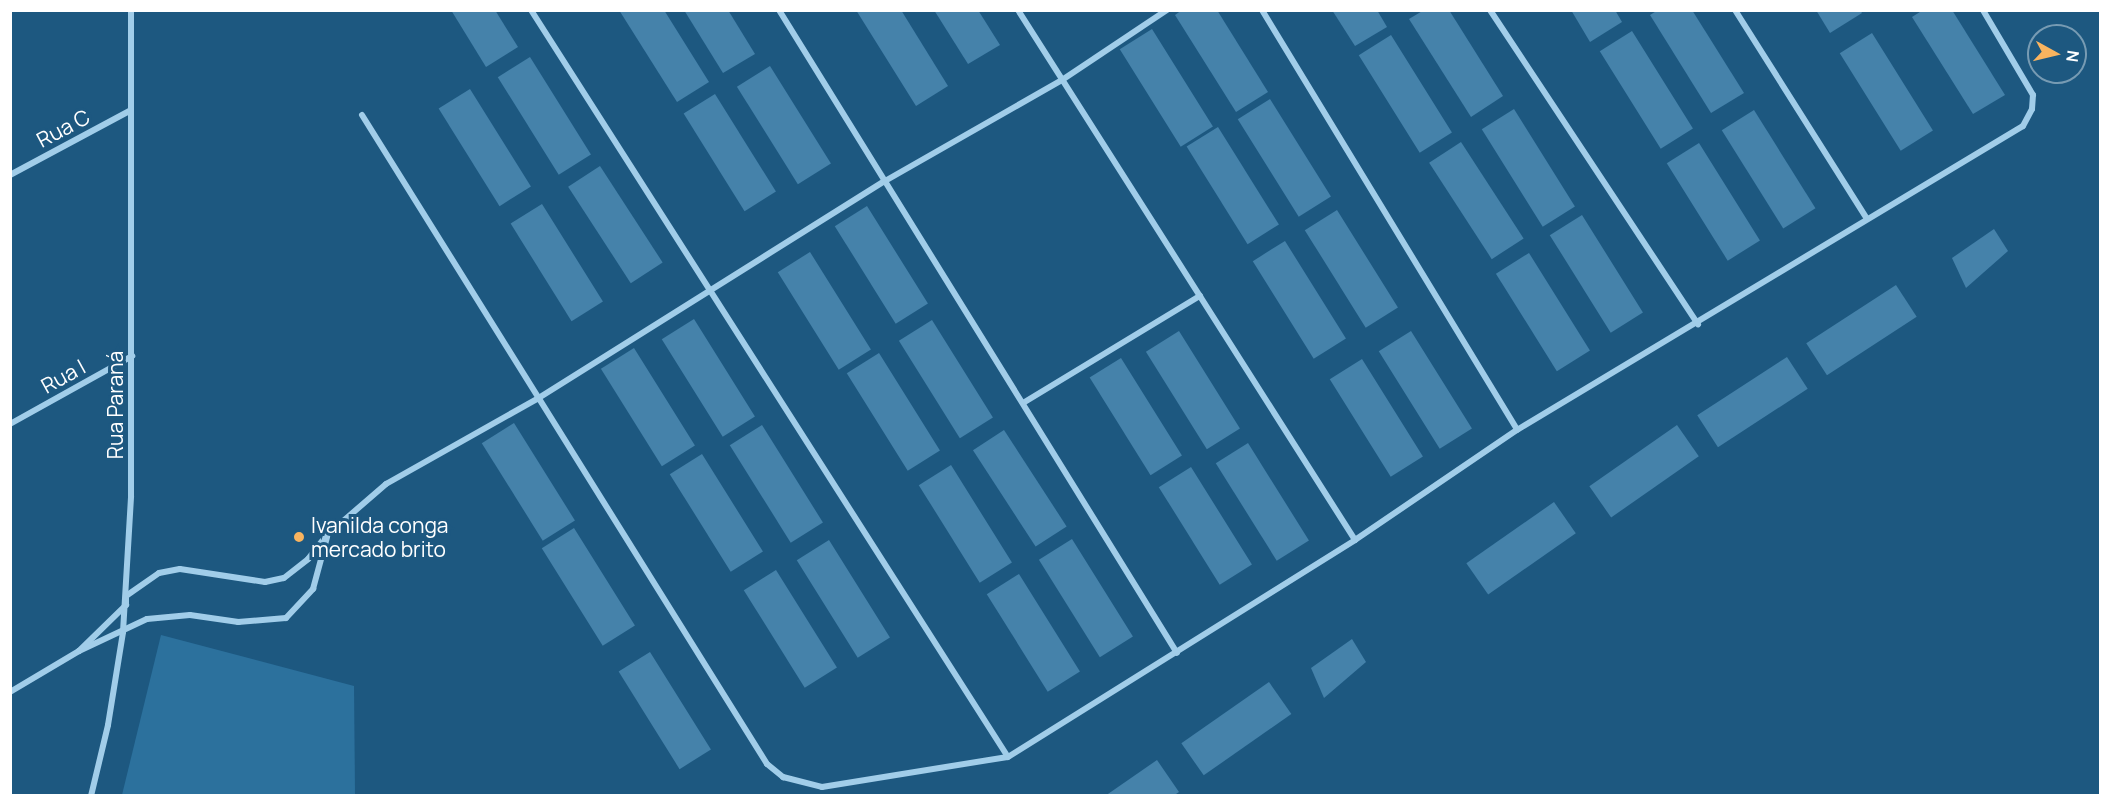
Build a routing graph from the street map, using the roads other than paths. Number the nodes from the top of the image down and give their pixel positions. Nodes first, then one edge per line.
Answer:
1 (131, 10) edge
2 (531, 10) edge
3 (779, 10) edge
4 (1018, 10) edge
5 (1167, 10) edge
6 (1262, 10) edge
7 (1490, 10) edge
8 (1735, 10) edge
9 (1983, 10) edge
10 (1062, 80) junction
11 (131, 110) junction
12 (362, 115) dead end
13 (10, 175) edge
14 (885, 181) junction
15 (1867, 219) junction
16 (713, 291) junction
17 (1200, 297) junction
18 (1698, 324) junction
19 (132, 356) junction
20 (537, 399) junction
21 (1023, 403) junction
22 (10, 424) edge
23 (1517, 430) junction
24 (327, 535) junction
25 (1355, 540) junction
26 (126, 605) junction
27 (123, 632) junction
28 (80, 651) junction
29 (1177, 653) junction
30 (10, 692) edge
31 (1008, 757) junction
32 (91, 795) edge

1 - 11 street, Rua Paraná
2 - 16 street
3 - 14 street
4 - 10 street
5 - 10 street
6 - 23 street
7 - 18 street
8 - 15 street
9 - 15 street
10 - 14 street
10 - 17 street
11 - 13 street, Rua C
11 - 19 street, Rua Paraná
12 - 20 street
14 - 16 street
14 - 21 street
15 - 18 street
16 - 20 street
16 - 31 street
17 - 21 street
17 - 25 street
18 - 23 street
19 - 22 street, Rua I
19 - 26 street, Rua Paraná
20 - 24 street
20 - 31 street
21 - 29 street
23 - 25 street
24 - 26 street
24 - 27 street
25 - 29 street
26 - 27 street, Rua Paraná
26 - 28 street
27 - 28 street
27 - 32 street, Rua Paraná
28 - 30 street
29 - 31 street

